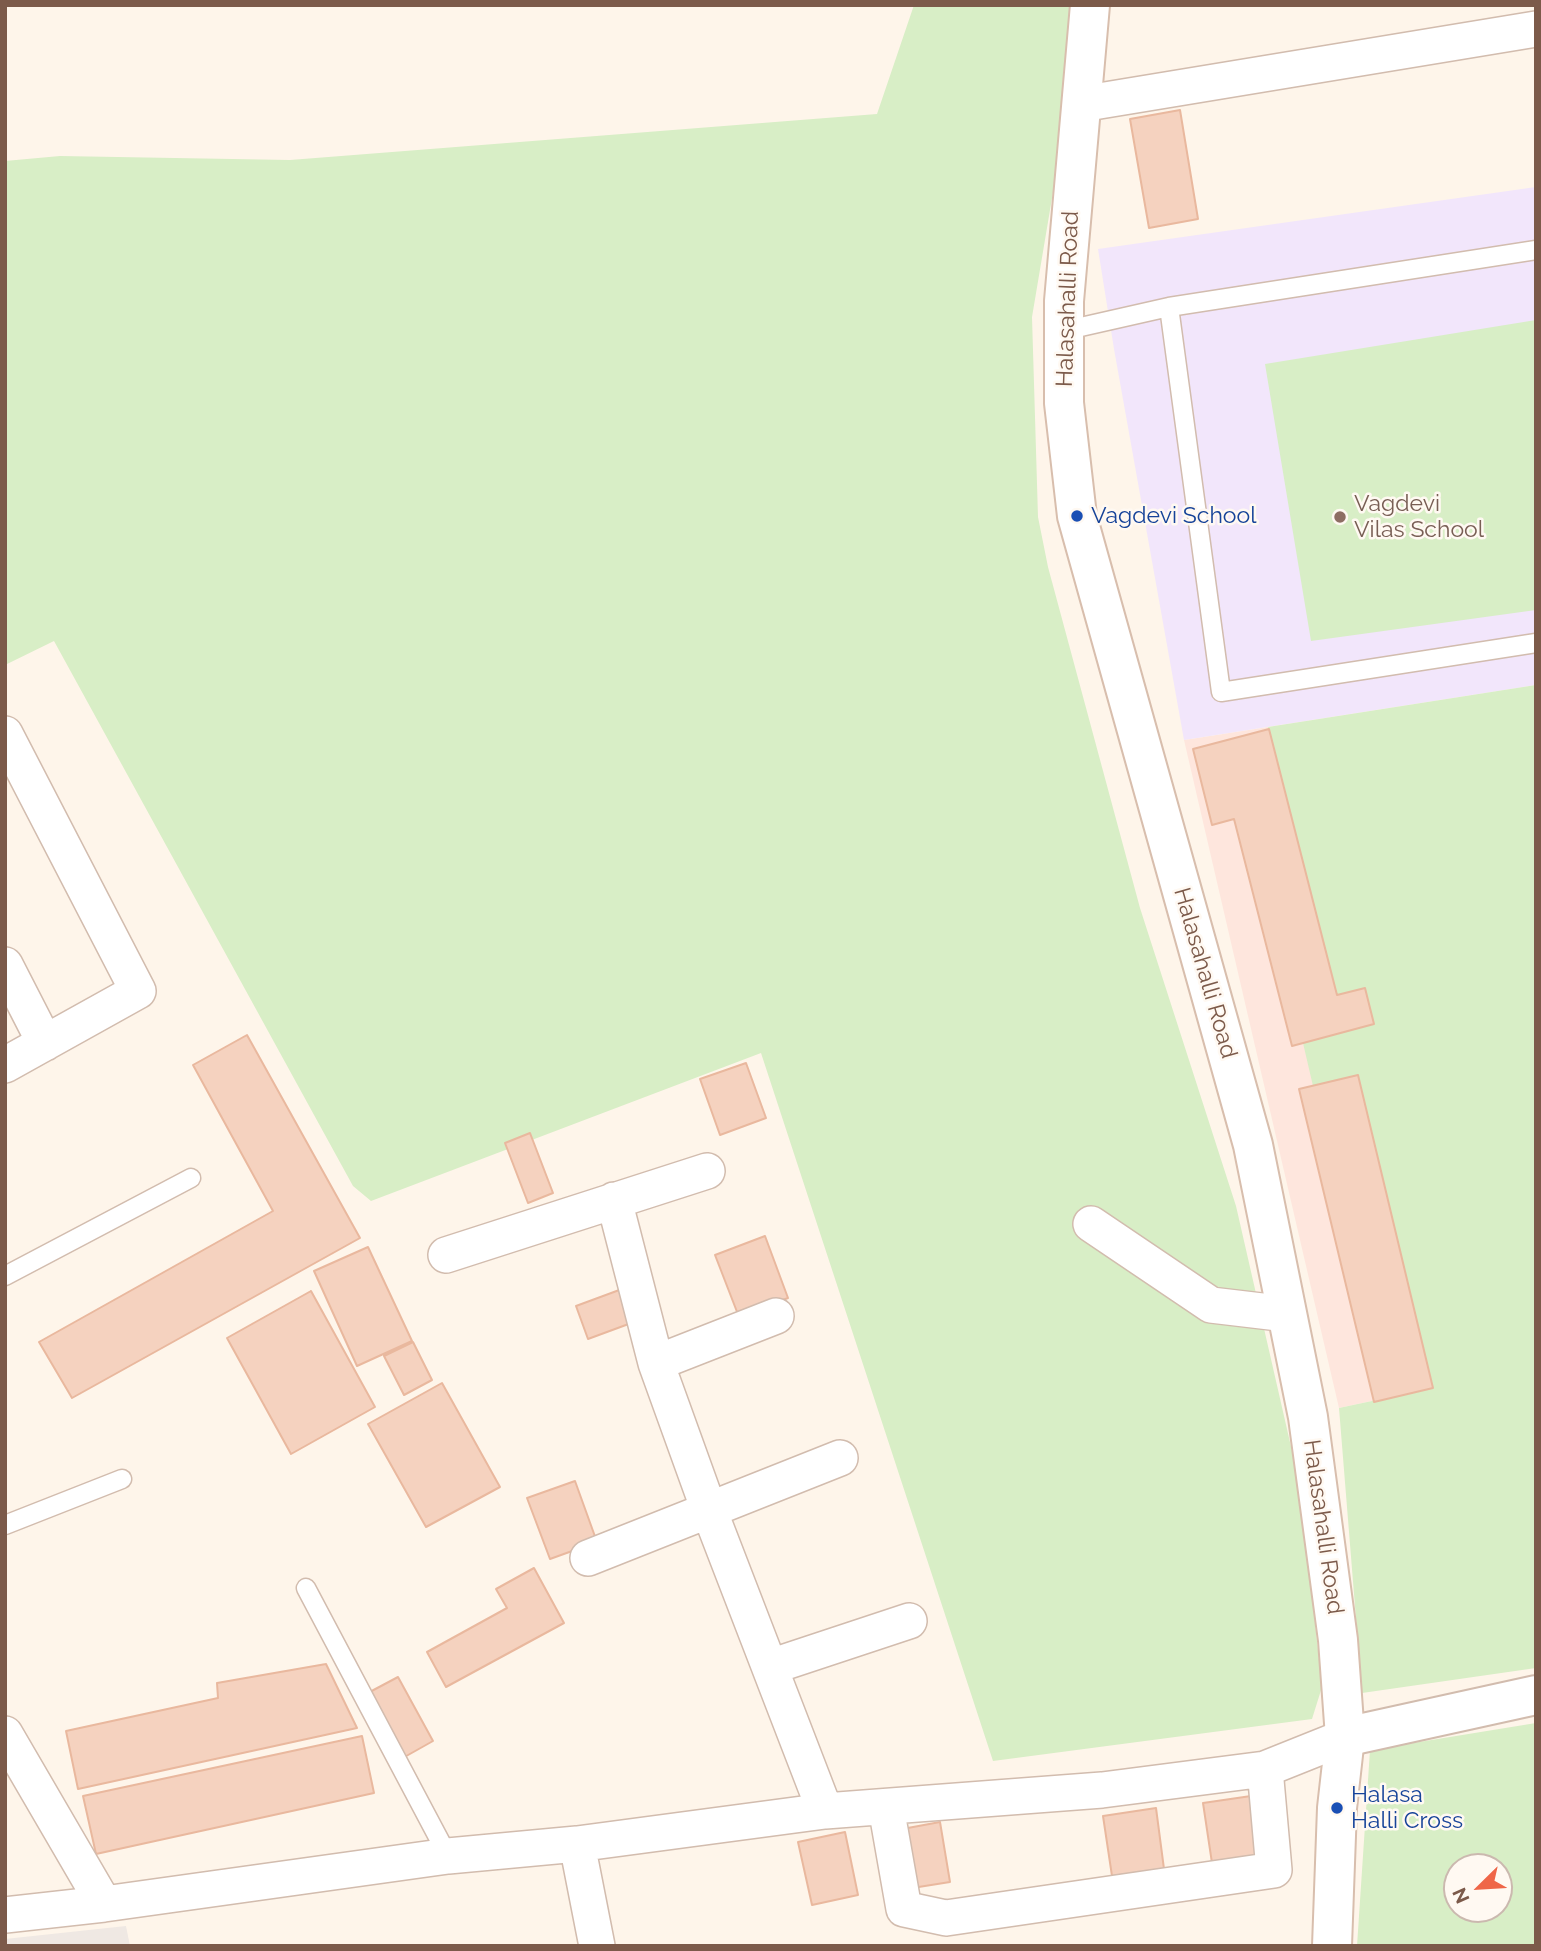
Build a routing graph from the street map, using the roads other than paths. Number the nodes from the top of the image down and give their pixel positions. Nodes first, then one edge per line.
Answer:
1 (1090, 5) edge
2 (1536, 29) edge
3 (1081, 104) junction
4 (1536, 250) edge
5 (1169, 307) junction
6 (1063, 331) junction
7 (1536, 643) edge
8 (10, 755) edge
9 (5, 965) edge
10 (45, 1043) junction
11 (5, 1065) edge
12 (707, 1171) dead end
13 (191, 1178) dead end
14 (614, 1200) junction
15 (1091, 1224) dead end
16 (446, 1255) dead end
17 (5, 1276) edge
18 (1287, 1314) junction
19 (776, 1316) dead end
20 (656, 1363) junction
21 (840, 1458) dead end
22 (122, 1479) dead end
23 (709, 1510) junction
24 (5, 1525) edge
25 (588, 1558) dead end
26 (306, 1588) dead end
27 (909, 1621) dead end
28 (770, 1667) junction
29 (1536, 1695) edge
30 (5, 1734) edge
31 (1345, 1737) junction
32 (1265, 1769) junction
33 (886, 1807) junction
34 (825, 1811) junction
35 (577, 1844) junction
36 (448, 1856) junction
37 (104, 1904) junction
38 (5, 1915) edge
39 (597, 1946) edge
40 (1332, 1946) edge

1 - 3 main road, Halasahalli Road
2 - 3 street
3 - 6 main road, Halasahalli Road
4 - 5 lane
5 - 6 lane
5 - 7 lane
6 - 18 main road, Halasahalli Road
8 - 10 street
9 - 10 street
10 - 11 street
12 - 14 street
13 - 17 lane
14 - 16 street
14 - 20 street
15 - 18 street
18 - 31 main road, Halasahalli Road
19 - 20 street
20 - 23 street
21 - 23 street
22 - 24 lane
23 - 25 street
23 - 28 street
26 - 36 lane
27 - 28 street
28 - 34 street
29 - 31 main road
30 - 37 street
31 - 32 street
31 - 40 main road, Halasahalli Road
32 - 33 street
32 - 33 street
33 - 34 street
34 - 35 street
35 - 36 street
35 - 39 street
36 - 37 street
37 - 38 street

